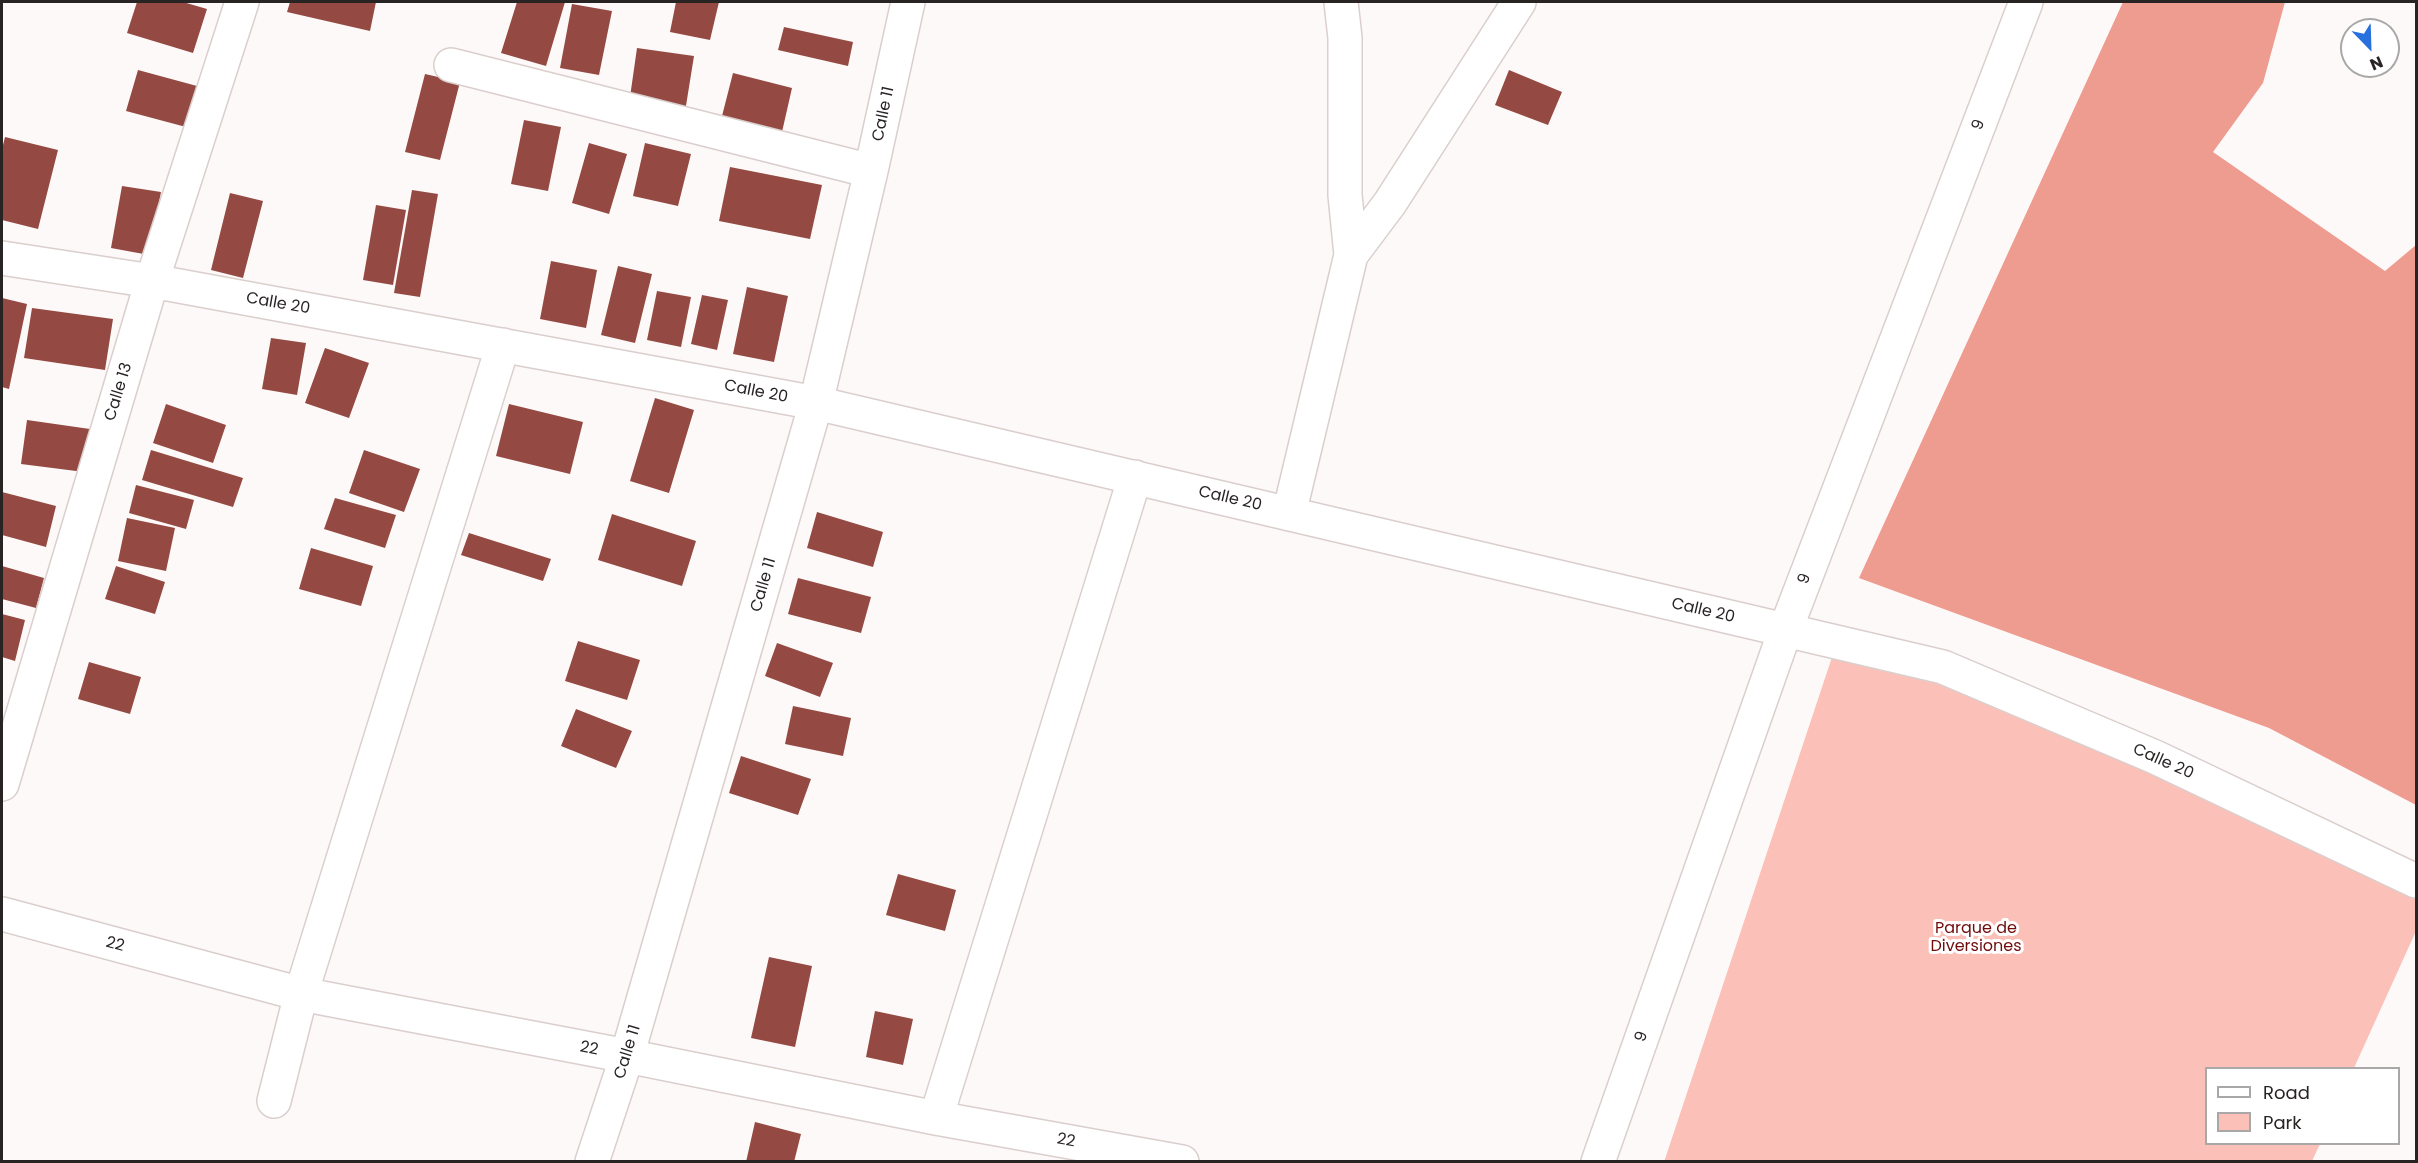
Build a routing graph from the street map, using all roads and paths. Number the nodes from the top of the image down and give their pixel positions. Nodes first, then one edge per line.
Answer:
1 (242, 2) edge
2 (908, 2) edge
3 (1341, 2) edge
4 (1519, 2) edge
5 (2026, 2) edge
6 (451, 65) dead end
7 (872, 171) junction
8 (1351, 255) junction
9 (2, 258) edge
10 (152, 281) junction
11 (503, 345) junction
12 (816, 403) junction
13 (1135, 477) junction
14 (1289, 514) junction
15 (1785, 631) junction
16 (2, 784) edge
17 (2416, 881) edge
18 (2, 914) edge
19 (301, 994) junction
20 (627, 1056) junction
21 (274, 1101) dead end
22 (936, 1118) junction
23 (592, 1161) edge
24 (1182, 1161) edge
25 (1598, 1161) edge

1 - 10 street, Calle 13
2 - 7 street, Calle 11
3 - 8 street
4 - 8 street
5 - 15 street, 9
6 - 7 street
7 - 12 street, Calle 11
8 - 14 street
9 - 10 street, Calle 20
10 - 11 street, Calle 20
10 - 16 street, Calle 13
11 - 12 street, Calle 20
11 - 19 street
12 - 13 street, Calle 20
12 - 20 street, Calle 11
13 - 14 street, Calle 20
13 - 22 street
14 - 15 street, Calle 20
15 - 17 street, Calle 20
15 - 25 street, 9
18 - 19 street, 22
19 - 20 street, 22
19 - 21 street
20 - 22 street, 22
20 - 23 street, Calle 11
22 - 24 street, 22

